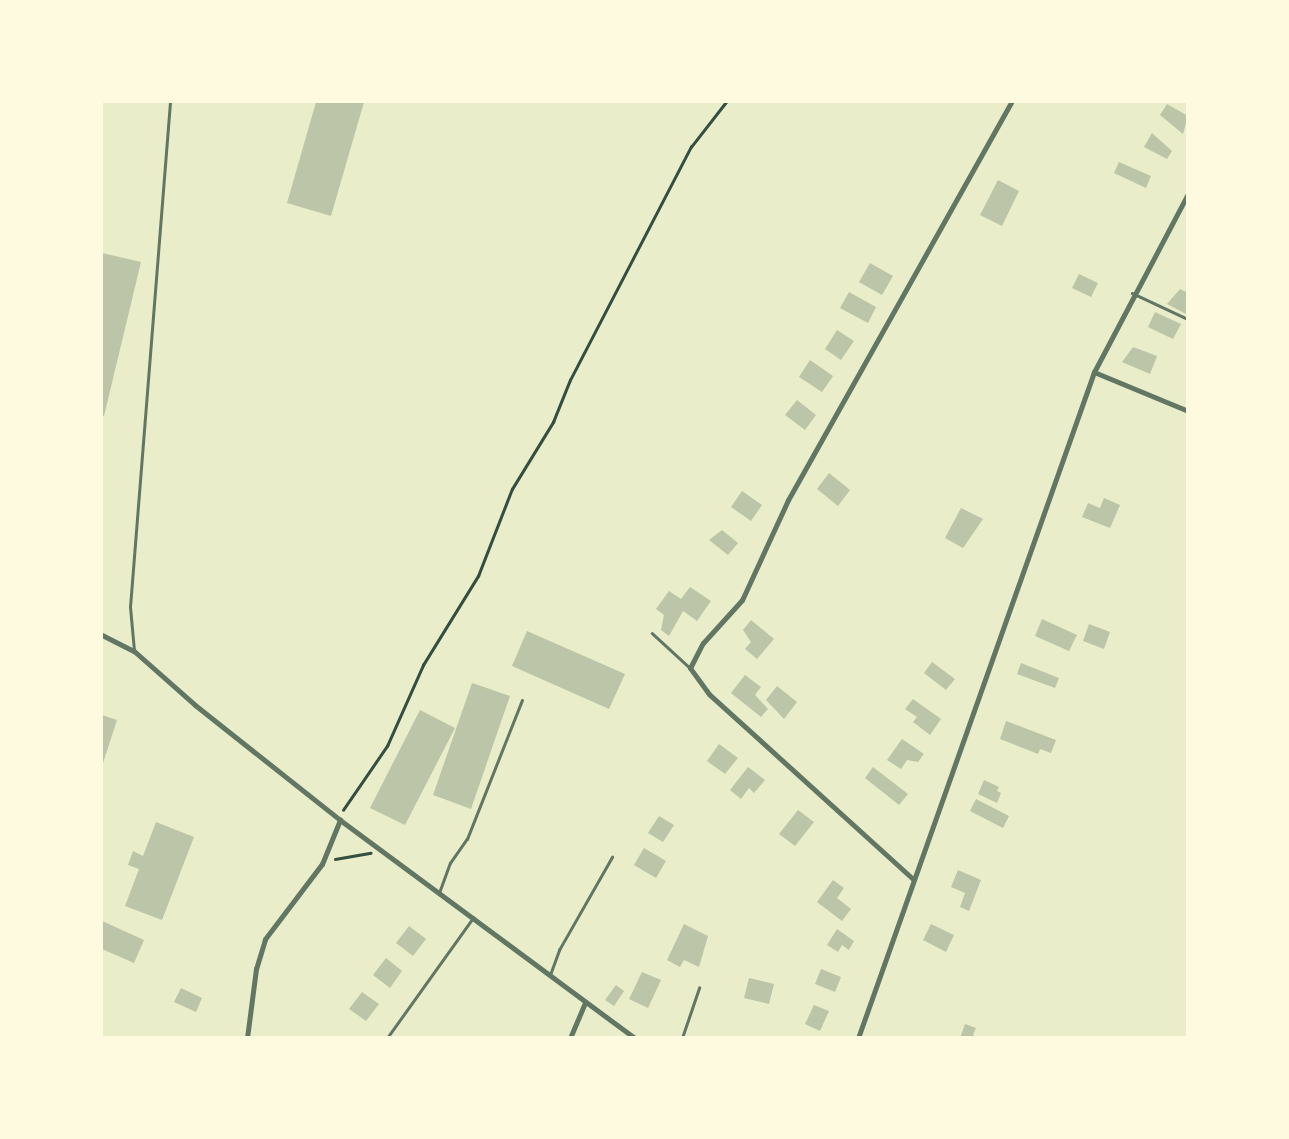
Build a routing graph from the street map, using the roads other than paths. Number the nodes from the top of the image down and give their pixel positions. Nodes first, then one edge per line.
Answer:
1 (170, 102) edge
2 (1011, 102) edge
3 (1188, 194) edge
4 (1132, 293) junction
5 (1188, 319) edge
6 (1094, 372) junction
7 (1188, 411) edge
8 (652, 633) dead end
9 (102, 635) edge
10 (134, 651) junction
11 (690, 668) junction
12 (522, 700) dead end
13 (340, 820) junction
14 (612, 857) dead end
15 (913, 879) junction
16 (439, 893) junction
17 (473, 918) junction
18 (550, 976) junction
19 (699, 988) dead end
20 (585, 1003) junction
21 (247, 1038) edge
22 (387, 1038) edge
23 (570, 1038) edge
24 (635, 1038) edge
25 (682, 1038) edge
26 (858, 1038) edge

1 - 10 lane
2 - 11 street
3 - 4 street
4 - 5 lane
4 - 6 street
6 - 7 street
6 - 15 street
8 - 11 lane
9 - 10 street
10 - 13 street
11 - 15 street
12 - 16 lane
13 - 16 street
13 - 21 street
14 - 18 lane
15 - 26 street
16 - 17 street
17 - 18 street
17 - 22 lane
18 - 20 street
19 - 25 lane
20 - 23 street
20 - 24 street

